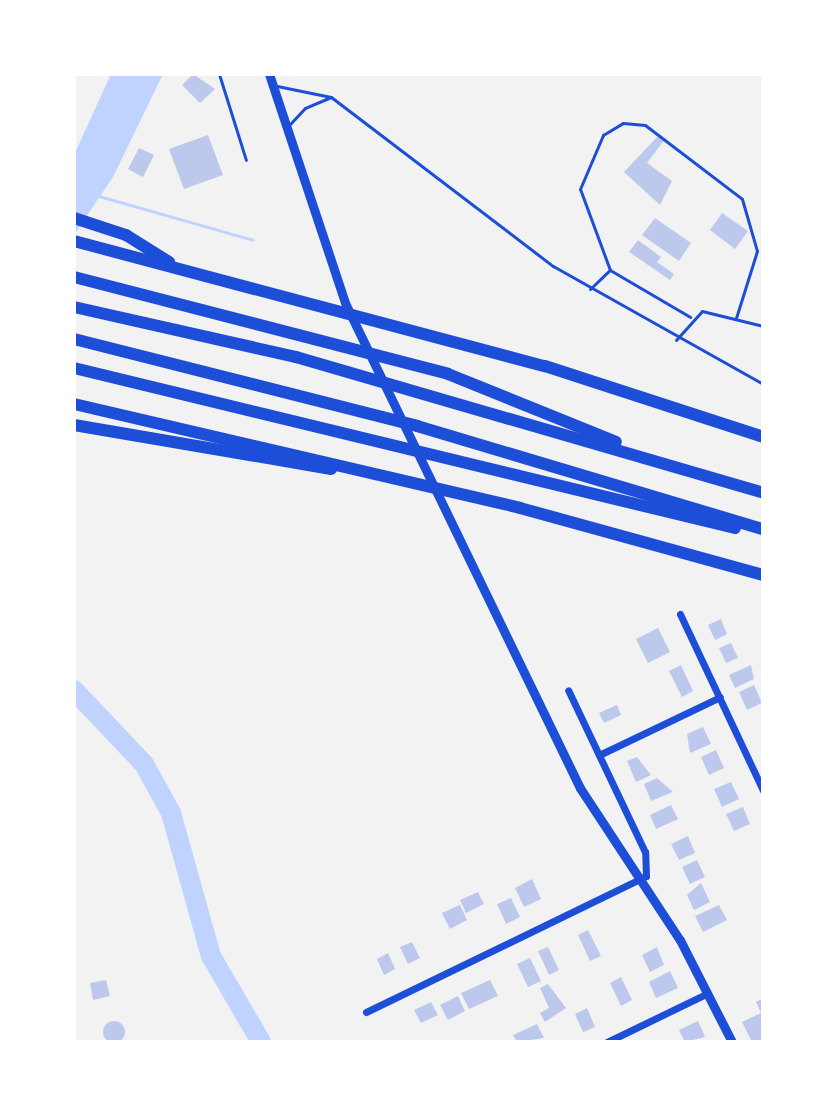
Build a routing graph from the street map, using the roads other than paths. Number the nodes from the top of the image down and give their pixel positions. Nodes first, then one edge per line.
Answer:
1 (219, 74) edge
2 (269, 74) edge
3 (273, 85) junction
4 (331, 97) junction
5 (286, 129) junction
6 (246, 160) dead end
7 (80, 220) edge
8 (74, 241) edge
9 (179, 268) junction
10 (610, 270) junction
11 (74, 277) edge
12 (590, 289) junction
13 (74, 307) edge
14 (690, 317) junction
15 (736, 318) junction
16 (763, 326) edge
17 (74, 339) edge
18 (676, 340) junction
19 (74, 368) edge
20 (763, 384) edge
21 (74, 404) edge
22 (74, 425) edge
23 (763, 437) edge
24 (629, 450) junction
25 (403, 479) junction
26 (763, 493) edge
27 (763, 532) edge
28 (763, 575) edge
29 (680, 614) dead end
30 (568, 690) dead end
31 (720, 697) junction
32 (599, 755) junction
33 (763, 790) edge
34 (641, 882) junction
35 (708, 993) junction
36 (366, 1012) dead end
37 (607, 1042) edge
38 (732, 1042) edge

1 - 6 lane
2 - 3 street
3 - 4 lane
3 - 5 street
4 - 5 lane
4 - 12 lane
5 - 34 street
7 - 9 highway
8 - 9 highway
9 - 23 highway
10 - 12 lane
10 - 14 lane
10 - 15 lane
11 - 24 highway
12 - 18 lane
13 - 24 highway
14 - 15 lane
14 - 18 lane
15 - 16 lane
17 - 27 highway
18 - 20 lane
19 - 27 highway
21 - 25 highway
22 - 25 highway
24 - 26 highway
25 - 28 highway
29 - 31 street
30 - 32 street
31 - 32 street
31 - 33 street
32 - 34 street
34 - 35 street
34 - 36 street
35 - 37 street
35 - 38 street

